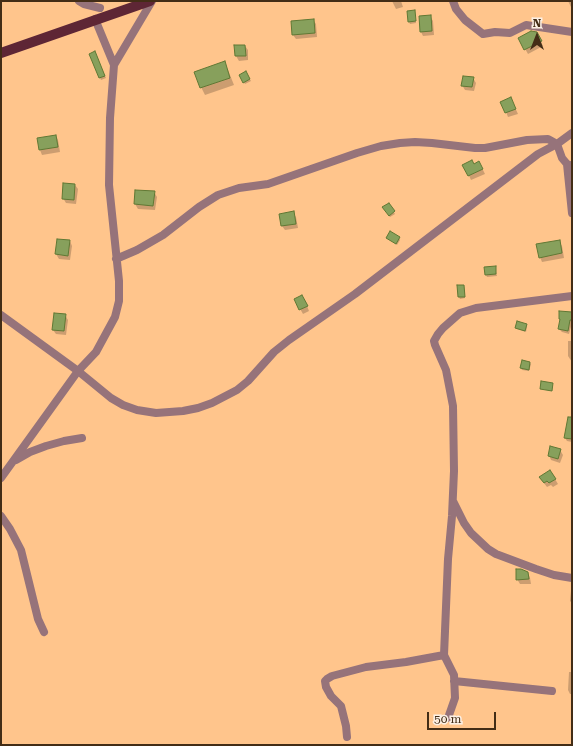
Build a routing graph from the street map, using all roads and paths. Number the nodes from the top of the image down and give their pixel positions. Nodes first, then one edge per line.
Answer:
1 (79, 1) edge
2 (151, 1) edge
3 (453, 1) edge
4 (99, 11) edge
5 (572, 32) edge
6 (2, 54) edge
7 (114, 65) junction
8 (572, 132) edge
9 (557, 144) junction
10 (569, 165) edge
11 (572, 213) edge
12 (116, 259) junction
13 (572, 296) edge
14 (1, 315) edge
15 (78, 371) junction
16 (82, 438) dead end
17 (12, 463) junction
18 (1, 478) edge
19 (453, 501) junction
20 (1, 516) edge
21 (572, 578) edge
22 (44, 632) dead end
23 (444, 654) junction
24 (454, 681) junction
25 (552, 691) dead end
26 (448, 718) dead end
27 (346, 737) dead end

1 - 4 street
2 - 4 main road
2 - 7 street
3 - 5 street
4 - 6 main road
4 - 7 street
7 - 12 street
8 - 9 street
9 - 10 street
9 - 12 street
9 - 15 street
10 - 11 street
12 - 15 street
13 - 19 street
14 - 15 street
15 - 17 street
16 - 17 street
17 - 18 street
19 - 21 street
19 - 23 street
20 - 22 street
23 - 24 street
23 - 27 street
24 - 25 street
24 - 26 street

